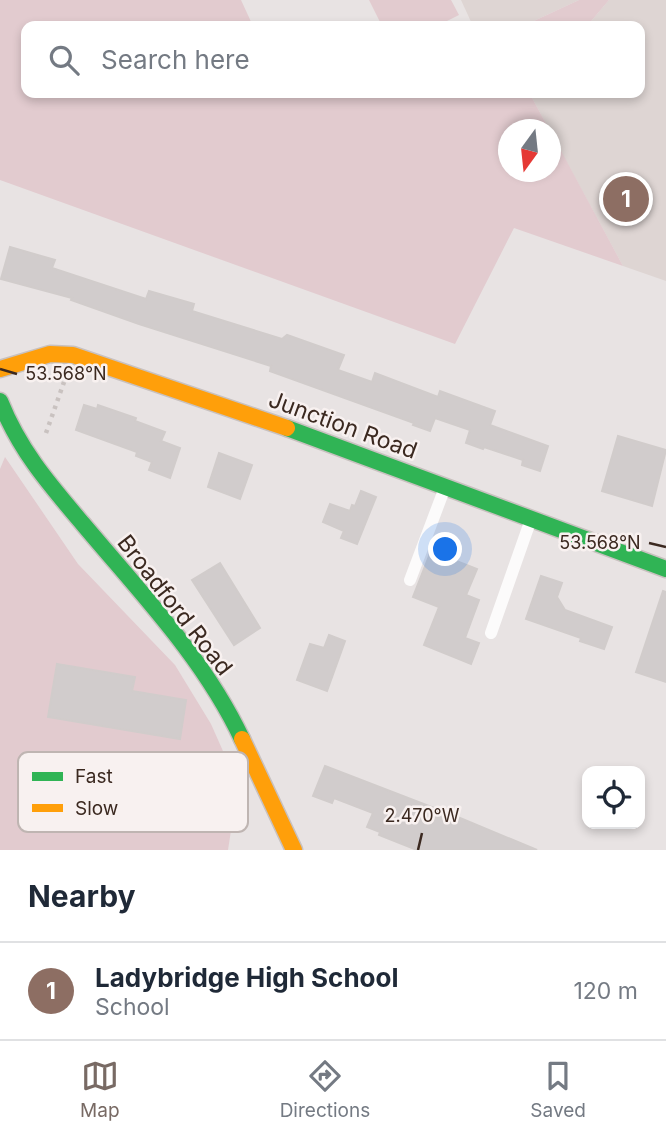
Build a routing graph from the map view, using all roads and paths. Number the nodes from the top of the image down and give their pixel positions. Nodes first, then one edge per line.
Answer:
1 (73, 355) junction
2 (0, 369) edge
3 (0, 401) edge
4 (34, 467) junction
5 (446, 487) junction
6 (531, 519) junction
7 (666, 569) edge
8 (410, 580) dead end
9 (491, 633) dead end
10 (294, 850) edge

1 - 2 street, Junction Road
1 - 4 path
1 - 5 street, Junction Road
3 - 4 street, Broadford Road
4 - 10 street, Broadford Road
5 - 6 street, Junction Road
5 - 8 lane
6 - 7 street, Junction Road
6 - 9 lane

